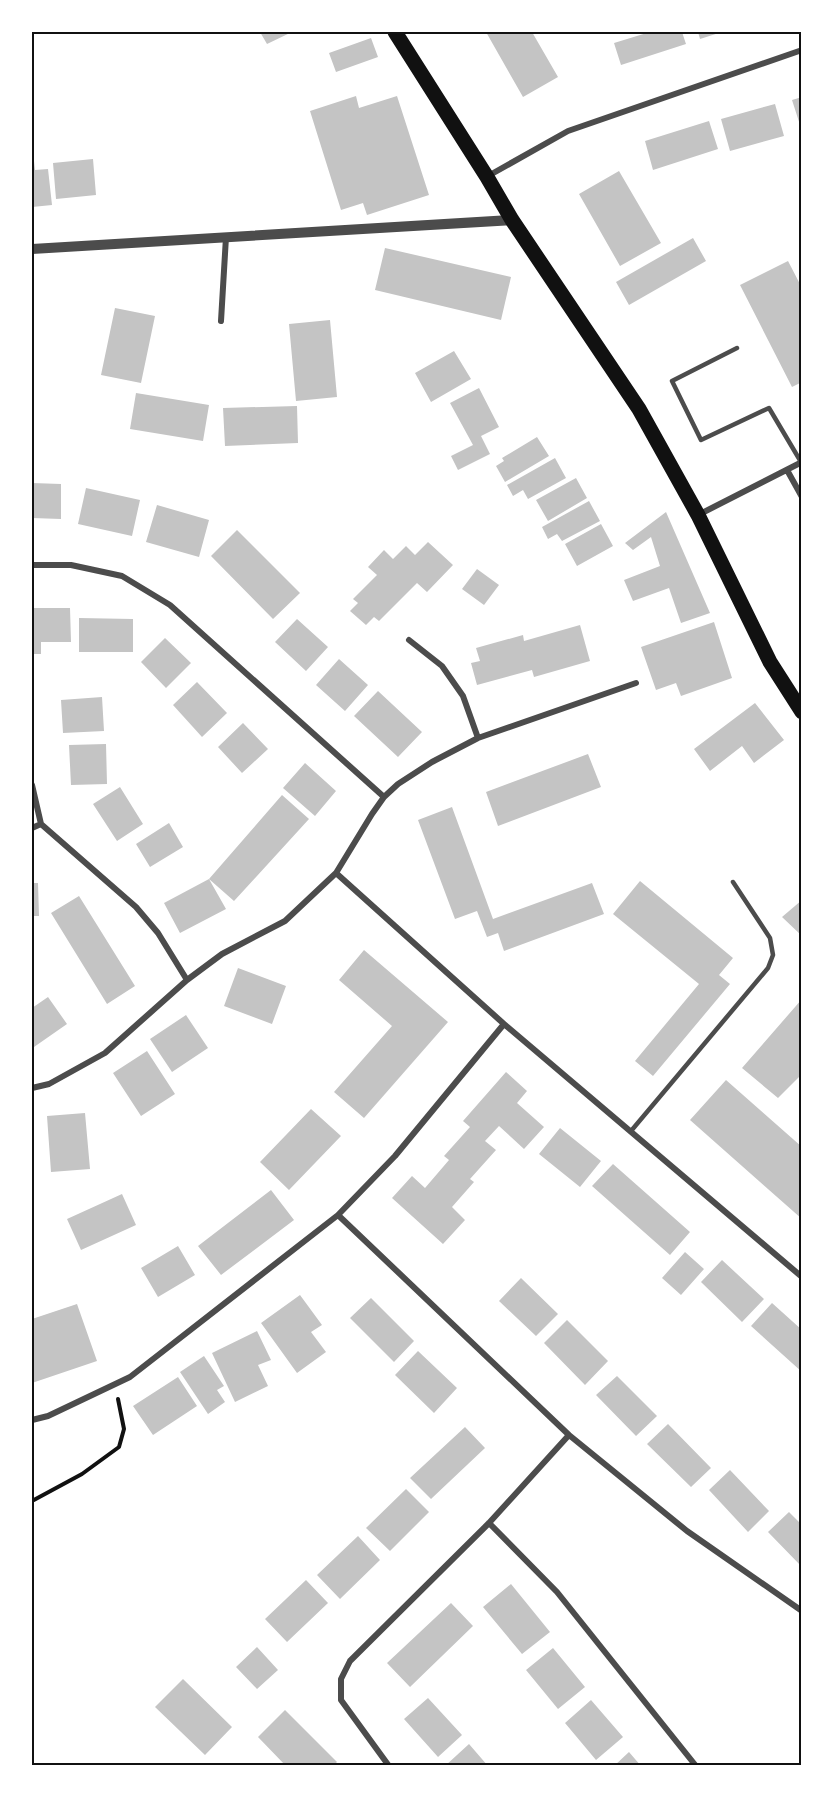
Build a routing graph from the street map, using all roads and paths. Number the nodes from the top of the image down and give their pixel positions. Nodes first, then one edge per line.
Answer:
1 (395, 32) edge
2 (801, 50) edge
3 (488, 177) junction
4 (512, 220) junction
5 (226, 237) junction
6 (32, 249) edge
7 (221, 321) dead end
8 (737, 348) dead end
9 (801, 462) edge
10 (787, 470) junction
11 (801, 497) edge
12 (698, 515) junction
13 (32, 565) edge
14 (409, 640) dead end
15 (636, 683) dead end
16 (801, 712) edge
17 (478, 738) junction
18 (32, 785) edge
19 (384, 797) junction
20 (41, 824) junction
21 (32, 828) edge
22 (336, 873) junction
23 (733, 882) dead end
24 (187, 981) junction
25 (504, 1024) junction
26 (32, 1088) edge
27 (631, 1131) junction
28 (338, 1215) junction
29 (801, 1277) edge
30 (115, 1384) junction
31 (32, 1420) edge
32 (570, 1435) junction
33 (32, 1501) edge
34 (489, 1523) junction
35 (801, 1611) edge
36 (389, 1766) edge
37 (696, 1766) edge

1 - 3 main road
2 - 3 street
3 - 4 main road
4 - 5 street
4 - 12 main road
5 - 6 street
5 - 7 street
8 - 9 lane
9 - 10 street
10 - 11 street
10 - 12 street
12 - 16 main road
13 - 19 street
14 - 17 street
15 - 17 street
17 - 19 street
18 - 20 street
19 - 22 street
20 - 21 street
20 - 24 street
22 - 24 street
22 - 25 street
23 - 27 lane
24 - 26 street
25 - 27 street
25 - 28 street
27 - 29 street
28 - 30 street
28 - 32 street
30 - 31 street
30 - 33 path
32 - 34 street
32 - 35 street
34 - 36 street
34 - 37 street

